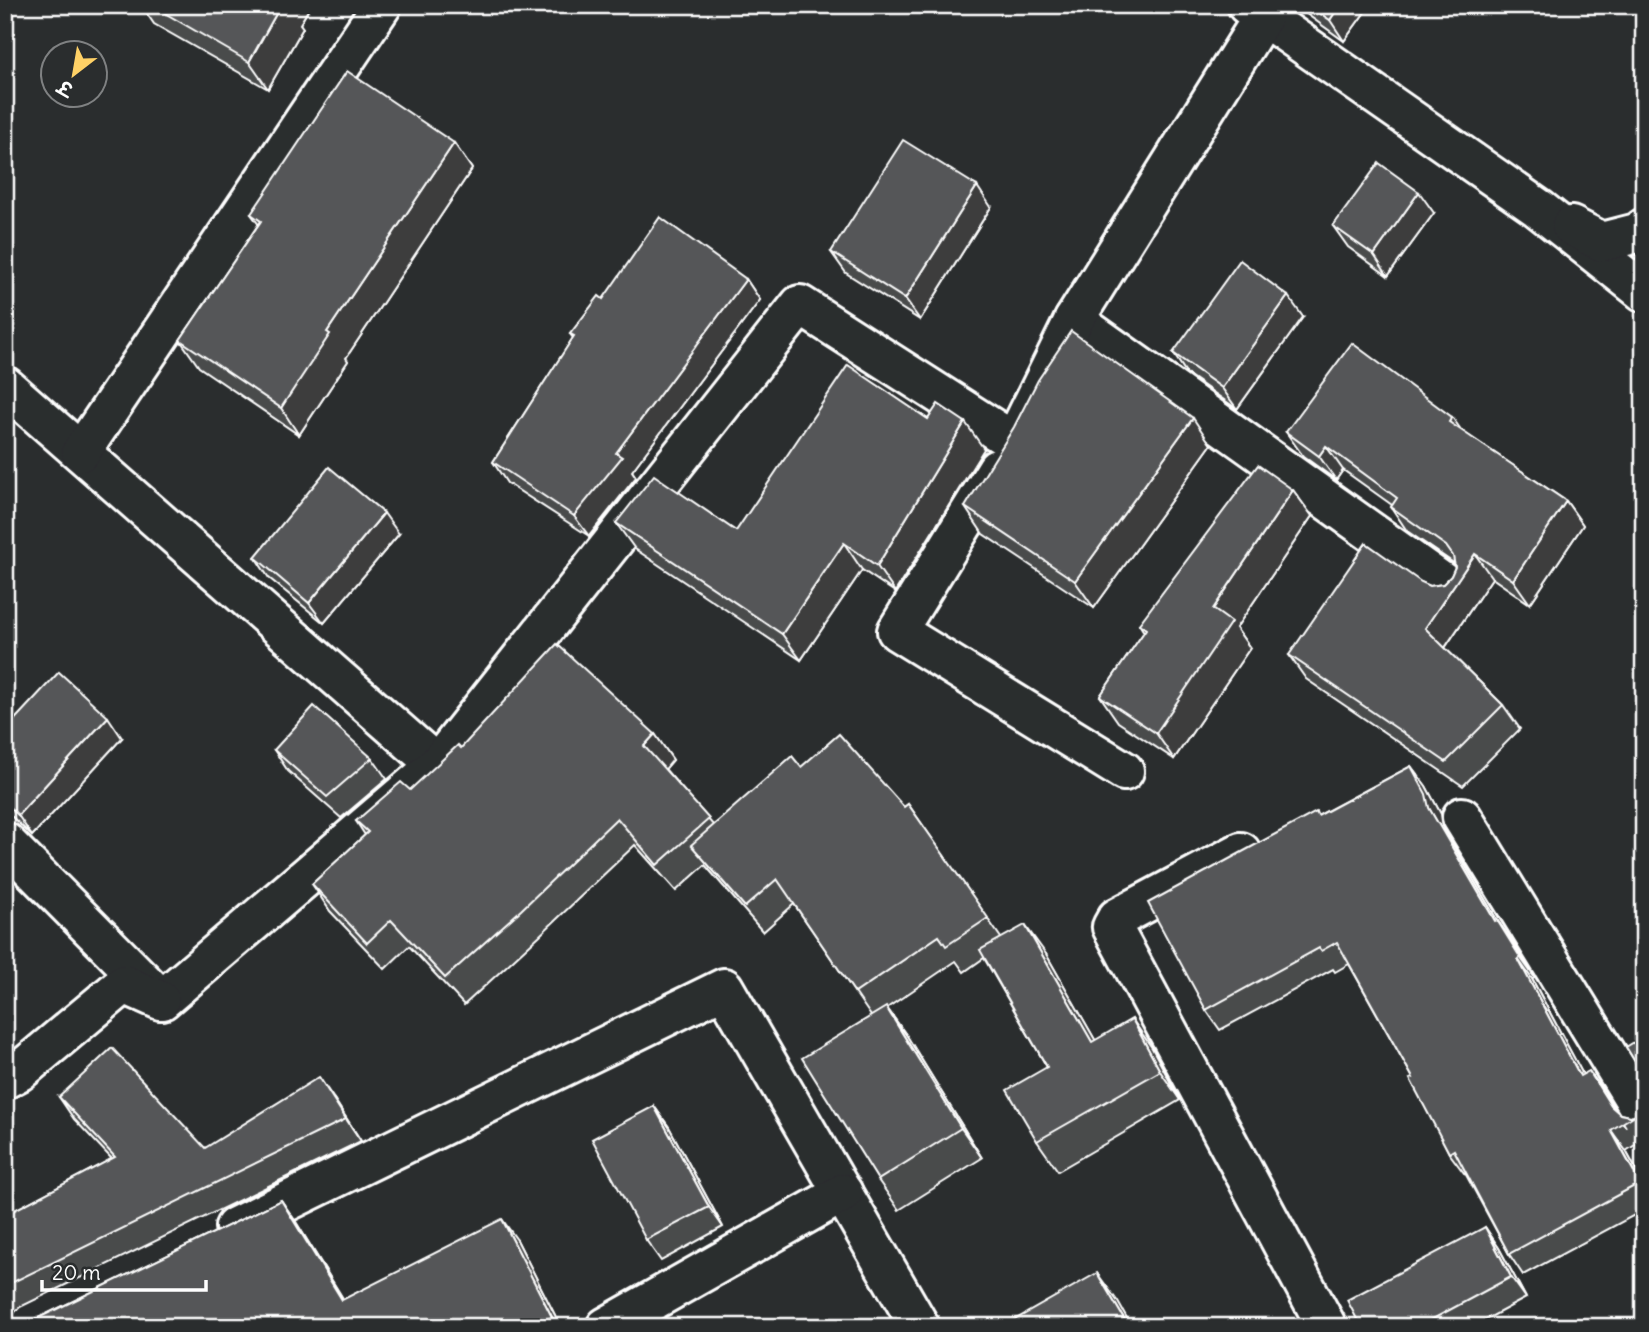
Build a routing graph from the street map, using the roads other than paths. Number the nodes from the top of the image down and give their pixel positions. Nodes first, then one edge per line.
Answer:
1 (382, 5) edge
2 (1255, 11) edge
3 (1538, 208) junction
4 (1644, 228) edge
5 (1644, 292) edge
6 (1074, 320) junction
7 (5, 386) edge
8 (1014, 442) junction
9 (81, 452) junction
10 (1450, 588) edge
11 (437, 765) junction
12 (1124, 771) dead end
13 (1462, 817) dead end
14 (5, 842) edge
15 (1241, 852) edge
16 (162, 1000) junction
17 (5, 1079) edge
18 (1644, 1115) edge
19 (843, 1193) junction
20 (204, 1242) edge
21 (606, 1327) edge
22 (920, 1327) edge
23 (1327, 1327) edge

1 - 9 street
2 - 3 street
2 - 6 street
3 - 4 street
3 - 5 street
6 - 8 street
6 - 10 street
7 - 9 street
8 - 11 street
8 - 12 street
9 - 11 street
11 - 16 street
13 - 18 street
14 - 16 street
15 - 23 street
16 - 17 street
19 - 20 street
19 - 21 street
19 - 22 street

